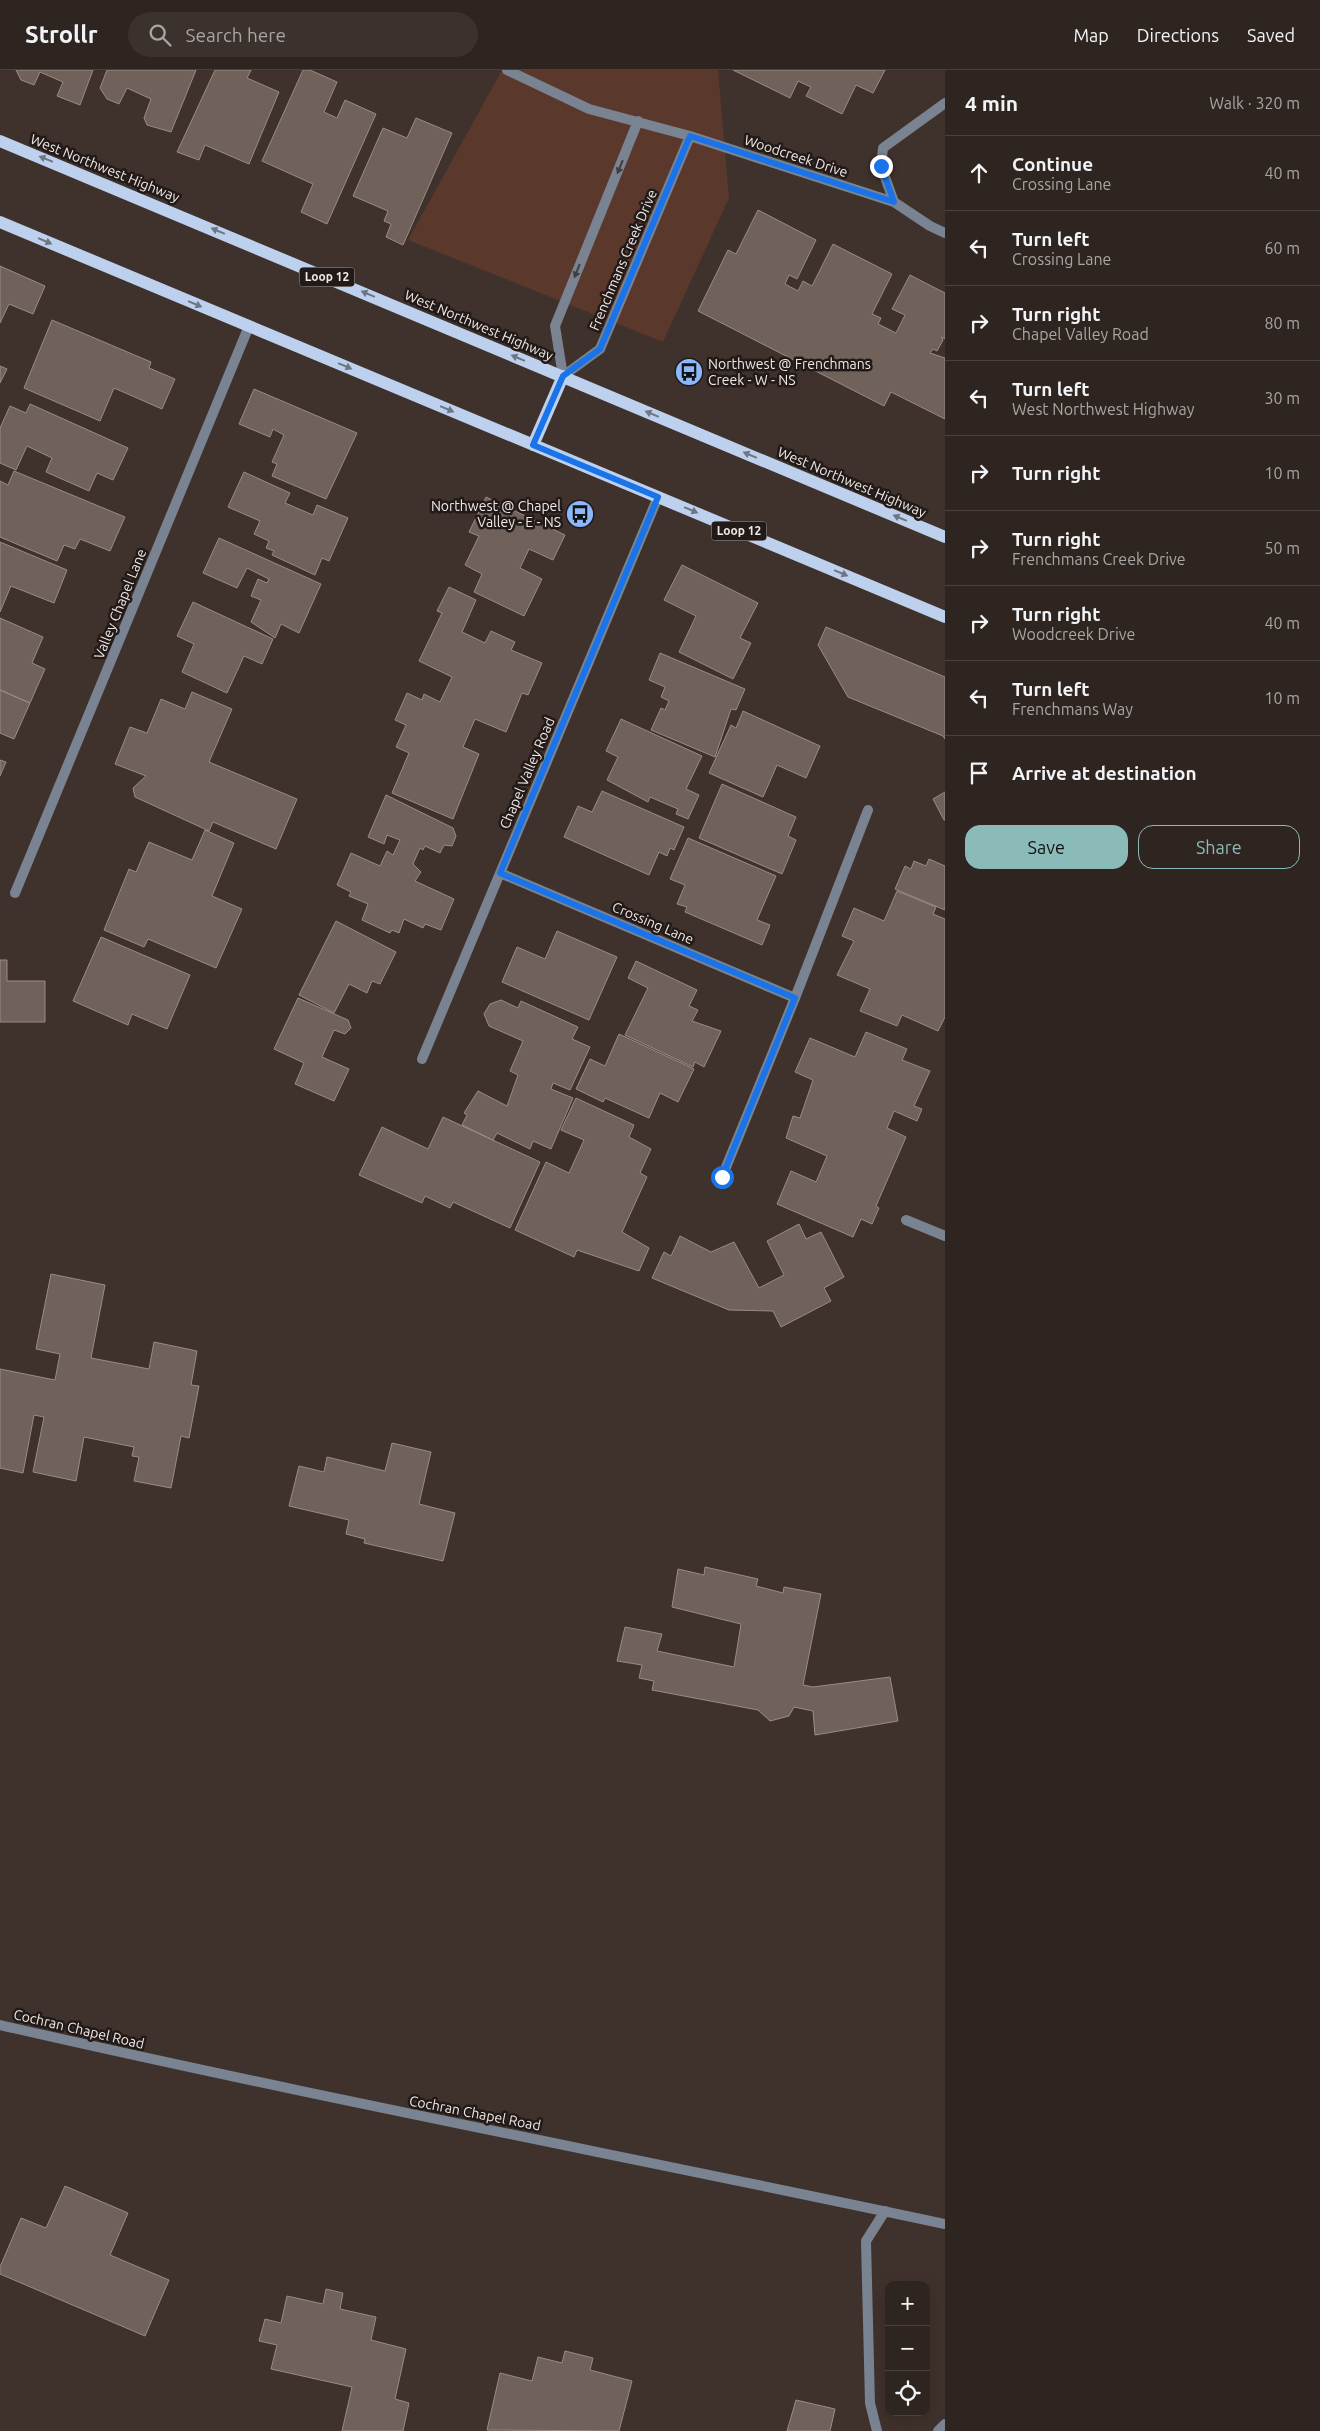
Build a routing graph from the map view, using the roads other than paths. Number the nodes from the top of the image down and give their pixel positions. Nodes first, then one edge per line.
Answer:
1 (507, 70) edge
2 (945, 103) edge
3 (638, 122) junction
4 (690, 136) junction
5 (0, 141) edge
6 (894, 202) junction
7 (0, 222) edge
8 (945, 233) edge
9 (250, 326) junction
10 (563, 376) junction
11 (533, 445) junction
12 (658, 497) junction
13 (945, 537) edge
14 (945, 617) edge
15 (868, 810) dead end
16 (500, 873) junction
17 (15, 893) dead end
18 (795, 998) junction
19 (422, 1060) dead end
20 (722, 1177) dead end
21 (906, 1220) dead end
22 (945, 1236) edge
23 (0, 2025) edge
24 (885, 2211) junction
25 (945, 2224) edge
26 (945, 2424) edge
27 (877, 2431) edge
28 (938, 2431) edge

1 - 3 street, Woodcreek Drive
2 - 6 street
3 - 4 street, Woodcreek Drive
3 -> 10 street
4 - 6 street, Woodcreek Drive
4 - 10 street, Frenchmans Creek Drive
10 -> 5 main road, West Northwest Highway / Loop 12
6 - 8 street, Woodcreek Drive
7 -> 9 main road, Loop 12
9 -> 11 main road, Loop 12
9 - 17 street, Valley Chapel Lane
10 - 11 main road
13 -> 10 main road, West Northwest Highway / Loop 12
11 - 12 main road, Loop 12
12 -> 14 main road, Loop 12
12 - 16 street, Chapel Valley Road
15 - 18 street
16 - 18 street, Crossing Lane
16 - 19 street, Chapel Valley Road
18 - 20 street
21 - 22 street
23 - 24 street, Cochran Chapel Road
24 - 25 street, Cochran Chapel Road
24 - 27 street
26 - 28 street

